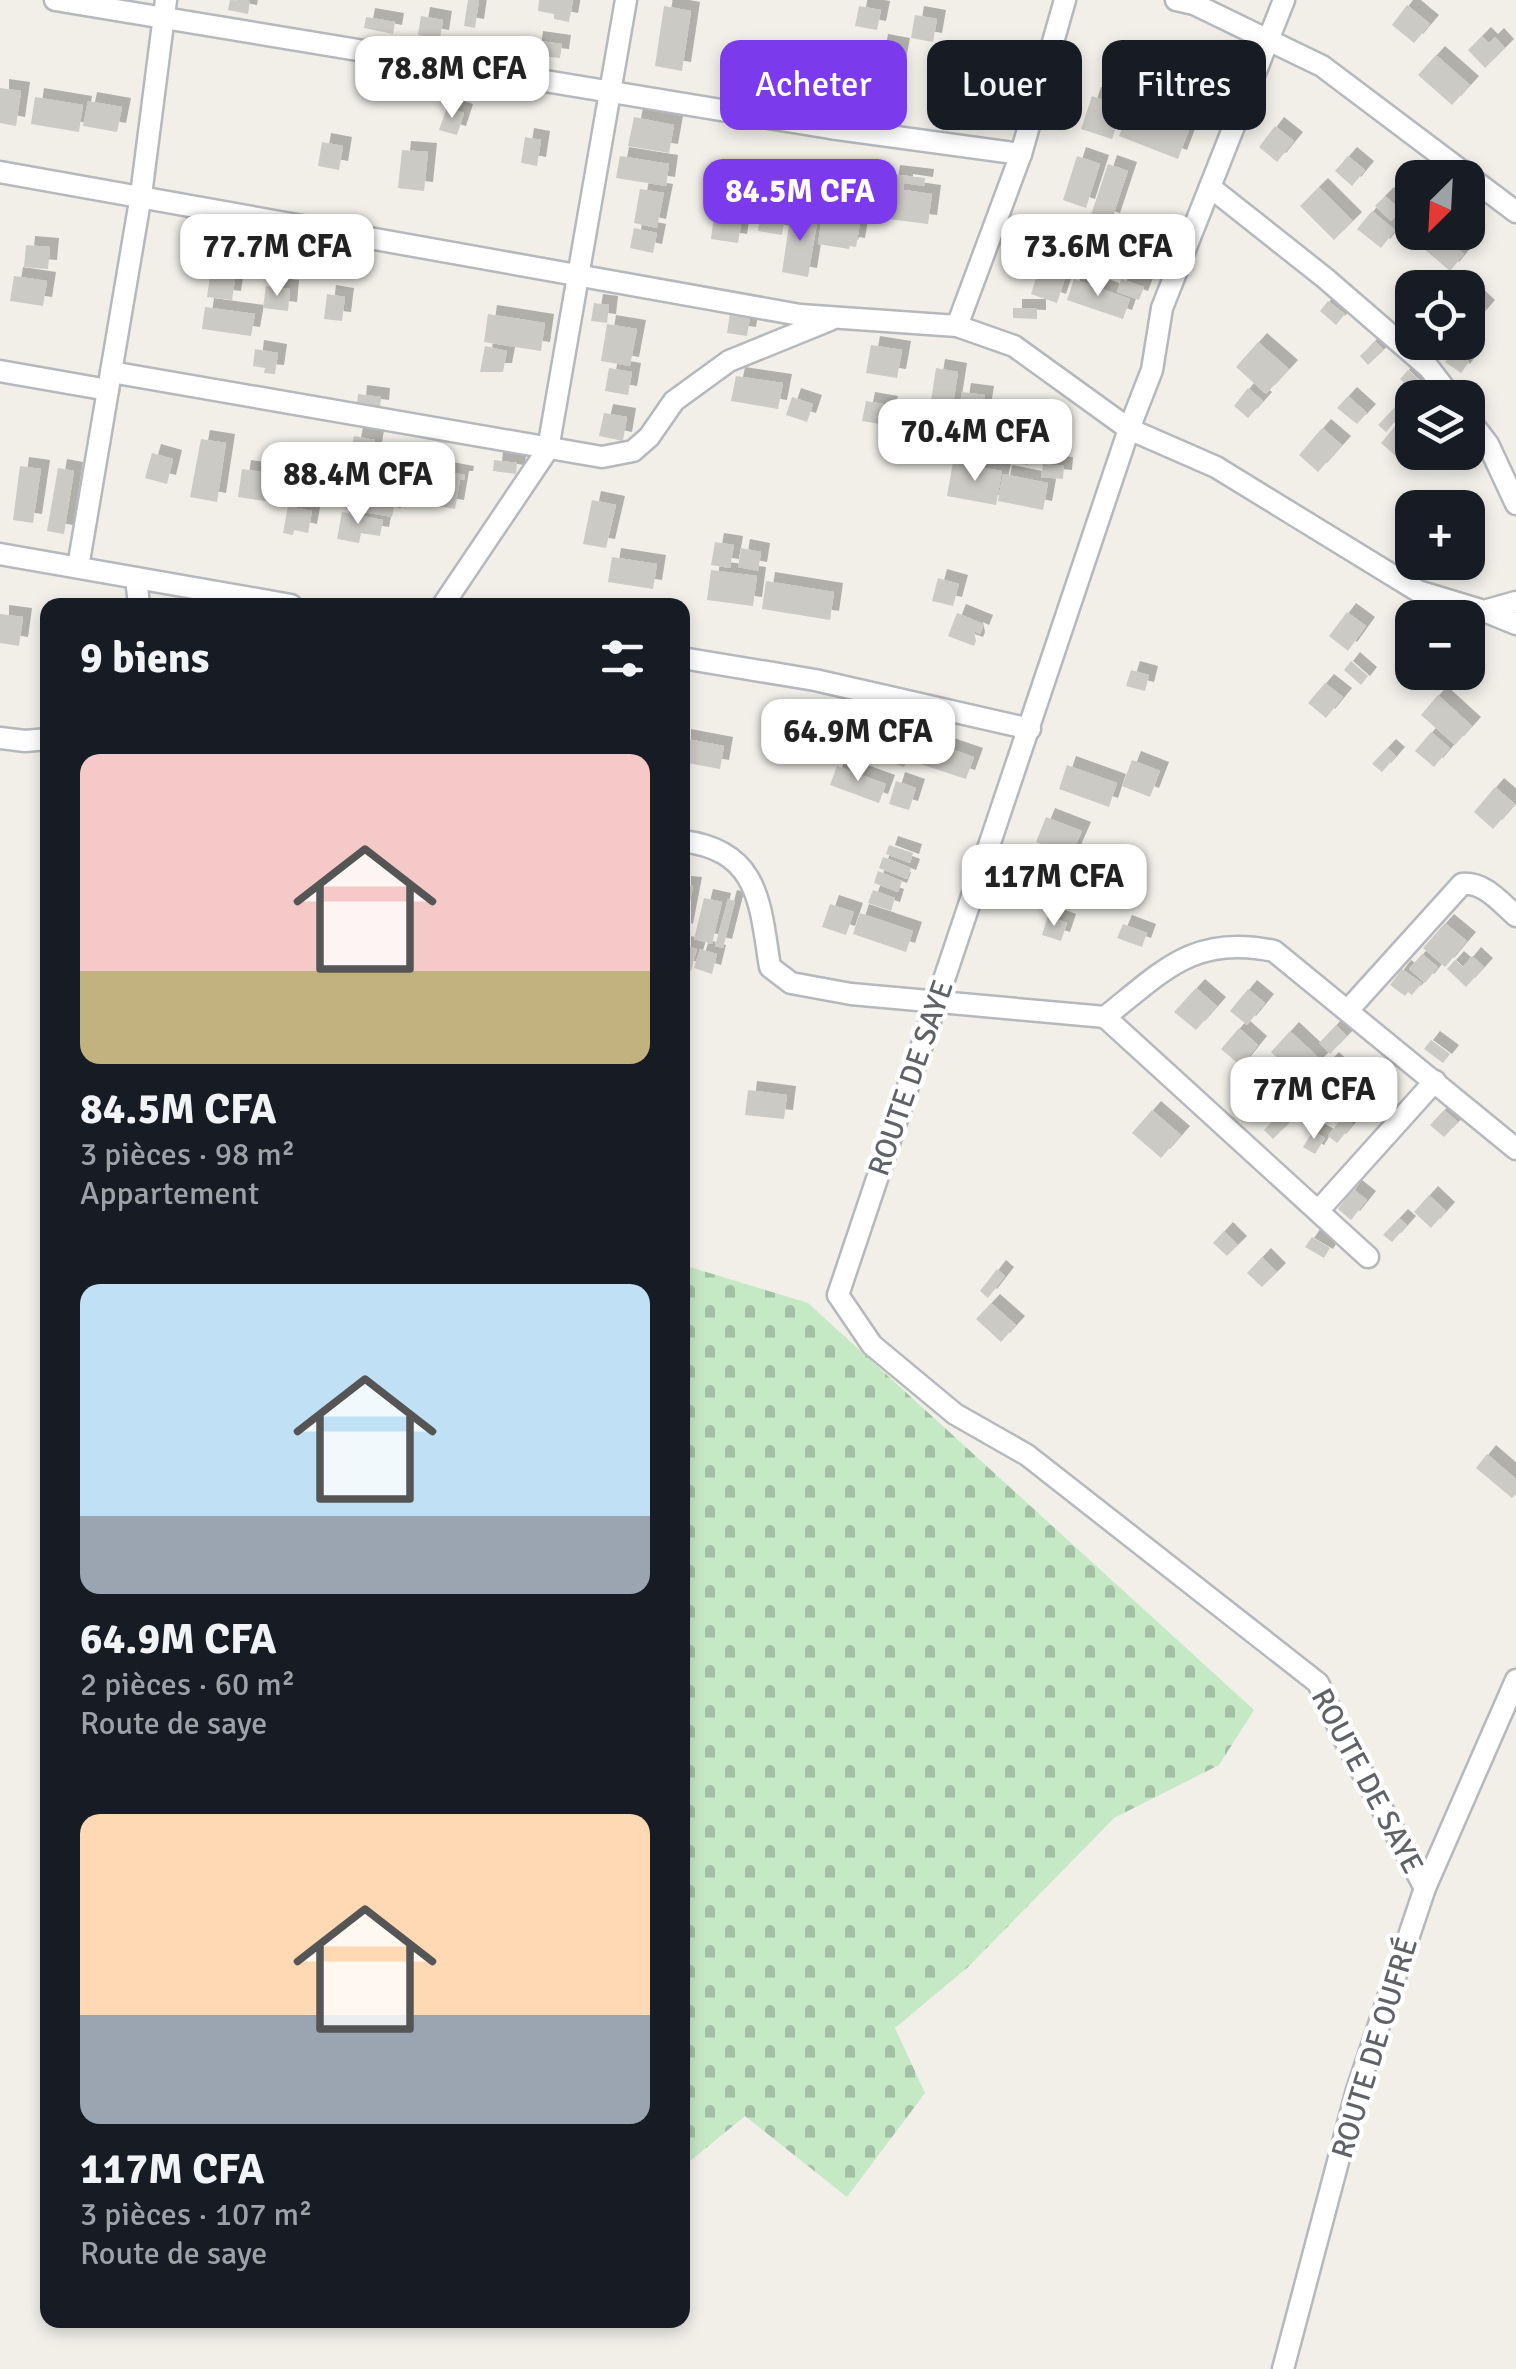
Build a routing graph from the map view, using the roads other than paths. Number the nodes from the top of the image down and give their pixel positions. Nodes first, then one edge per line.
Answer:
1 (54, 0) edge
2 (626, 0) edge
3 (1065, 0) edge
4 (1176, 0) edge
5 (1284, 0) edge
6 (165, 8) edge
7 (1270, 41) junction
8 (612, 92) junction
9 (1021, 154) junction
10 (0, 172) edge
11 (1210, 188) junction
12 (141, 194) junction
13 (1516, 212) edge
14 (580, 275) junction
15 (835, 318) junction
16 (957, 326) junction
17 (0, 371) edge
18 (1436, 380) edge
19 (109, 381) junction
20 (1129, 428) junction
21 (1485, 440) edge
22 (548, 449) junction
23 (1516, 504) edge
24 (0, 554) edge
25 (78, 567) junction
26 (136, 578) junction
27 (138, 598) edge
28 (251, 598) edge
29 (447, 598) edge
30 (1448, 600) edge
31 (1516, 602) edge
32 (1485, 611) edge
33 (1485, 611) edge
34 (1516, 624) edge
35 (690, 659) edge
36 (1030, 730) junction
37 (0, 738) edge
38 (40, 740) edge
39 (690, 842) edge
40 (1516, 916) edge
41 (937, 1003) junction
42 (1349, 1009) junction
43 (1106, 1018) junction
44 (1434, 1081) junction
45 (1516, 1149) edge
46 (1318, 1211) junction
47 (1368, 1257) dead end
48 (1516, 1680) edge
49 (1425, 1888) junction
50 (1283, 2369) edge

1 - 6 street
2 - 8 street
3 - 9 street
4 - 7 street
5 - 7 street, ROUTE DE SAYE
6 - 8 street
6 - 12 street
7 - 11 street, ROUTE DE SAYE
7 - 13 street
8 - 9 street
8 - 14 street
9 - 16 street
10 - 12 street
11 - 18 street
11 - 20 street, ROUTE DE SAYE
12 - 14 street
12 - 19 street
14 - 15 street
14 - 22 street
15 - 16 street
15 - 22 street
16 - 20 street
17 - 19 street
19 - 22 street
19 - 25 street
20 - 30 street
20 - 36 street, ROUTE DE SAYE
21 - 23 street
22 - 29 street
24 - 25 street
25 - 26 street
26 - 27 street
26 - 28 street
31 - 32 street
33 - 34 street
35 - 36 street
36 - 41 street, ROUTE DE SAYE
37 - 38 street
39 - 41 street
40 - 42 street
41 - 43 street
41 - 49 street, ROUTE DE SAYE
42 - 43 street
42 - 44 street
43 - 46 street
44 - 45 street
44 - 46 street
46 - 47 street
48 - 49 street, ROUTE DE OUFRÉ
49 - 50 street, ROUTE DE OUFRÉ

